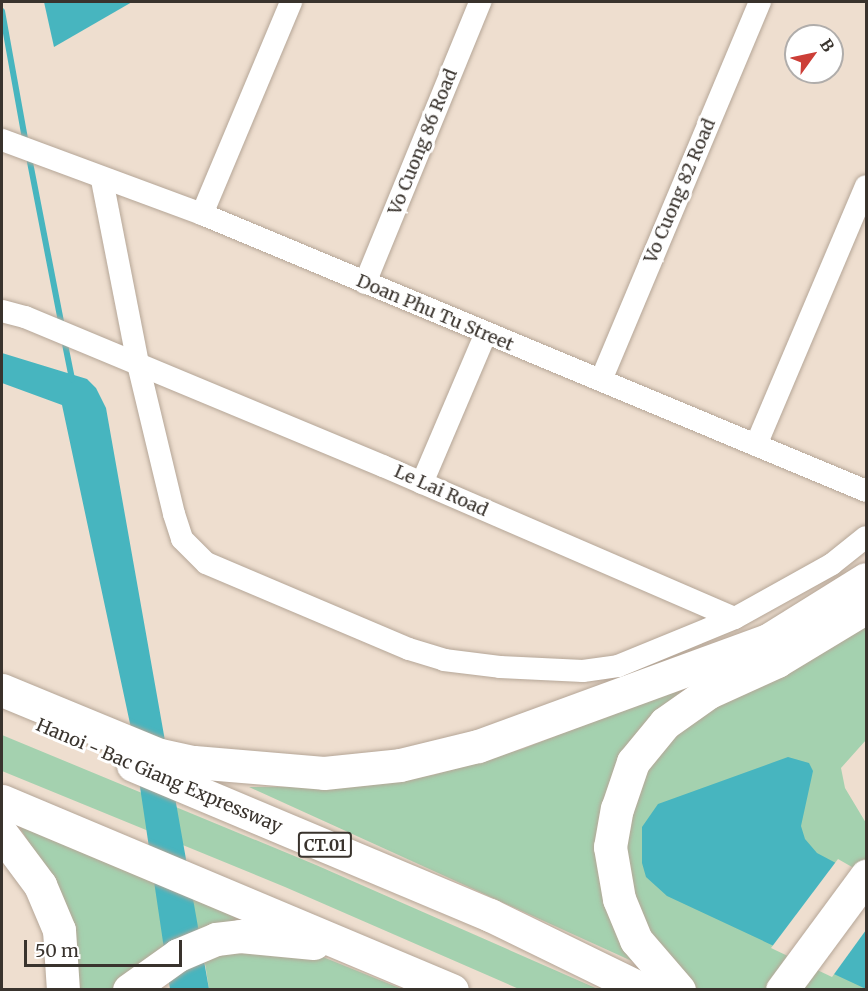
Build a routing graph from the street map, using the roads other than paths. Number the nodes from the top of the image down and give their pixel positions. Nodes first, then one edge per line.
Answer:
1 (291, 2) edge
2 (480, 2) edge
3 (760, 2) edge
4 (2, 140) edge
5 (102, 180) junction
6 (867, 186) edge
7 (202, 214) junction
8 (365, 283) junction
9 (2, 311) edge
10 (485, 335) junction
11 (138, 364) junction
12 (601, 380) junction
13 (756, 445) junction
14 (422, 483) junction
15 (867, 491) edge
16 (867, 537) edge
17 (867, 579) edge
18 (867, 607) edge
19 (735, 618) junction
20 (2, 690) edge
21 (2, 710) edge
22 (2, 801) edge
23 (2, 834) edge
24 (867, 876) edge
25 (63, 990) edge
26 (129, 990) edge
27 (418, 990) edge
28 (452, 990) edge
29 (644, 990) edge
30 (679, 990) edge
31 (782, 990) edge

1 - 7 street
2 - 8 street, Vo Cuong 86 Road
3 - 12 street, Vo Cuong 82 Road
4 - 5 street, Doan Phu Tu Street
5 - 7 street, Doan Phu Tu Street
5 - 11 street
6 - 13 street
7 - 8 street, Doan Phu Tu Street
8 - 10 street, Doan Phu Tu Street
9 - 11 street, Le Lai Road
10 - 12 street, Doan Phu Tu Street
10 - 14 street
11 - 14 street, Le Lai Road
11 - 19 street
12 - 13 street, Doan Phu Tu Street
13 - 15 street, Doan Phu Tu Street
14 - 19 street, Le Lai Road
16 - 19 street
17 - 20 highway
18 - 30 highway
21 - 29 highway, Hanoi - Bac Giang Expressway / CT.01
22 - 28 highway
23 - 25 highway
24 - 31 highway
26 - 27 highway

